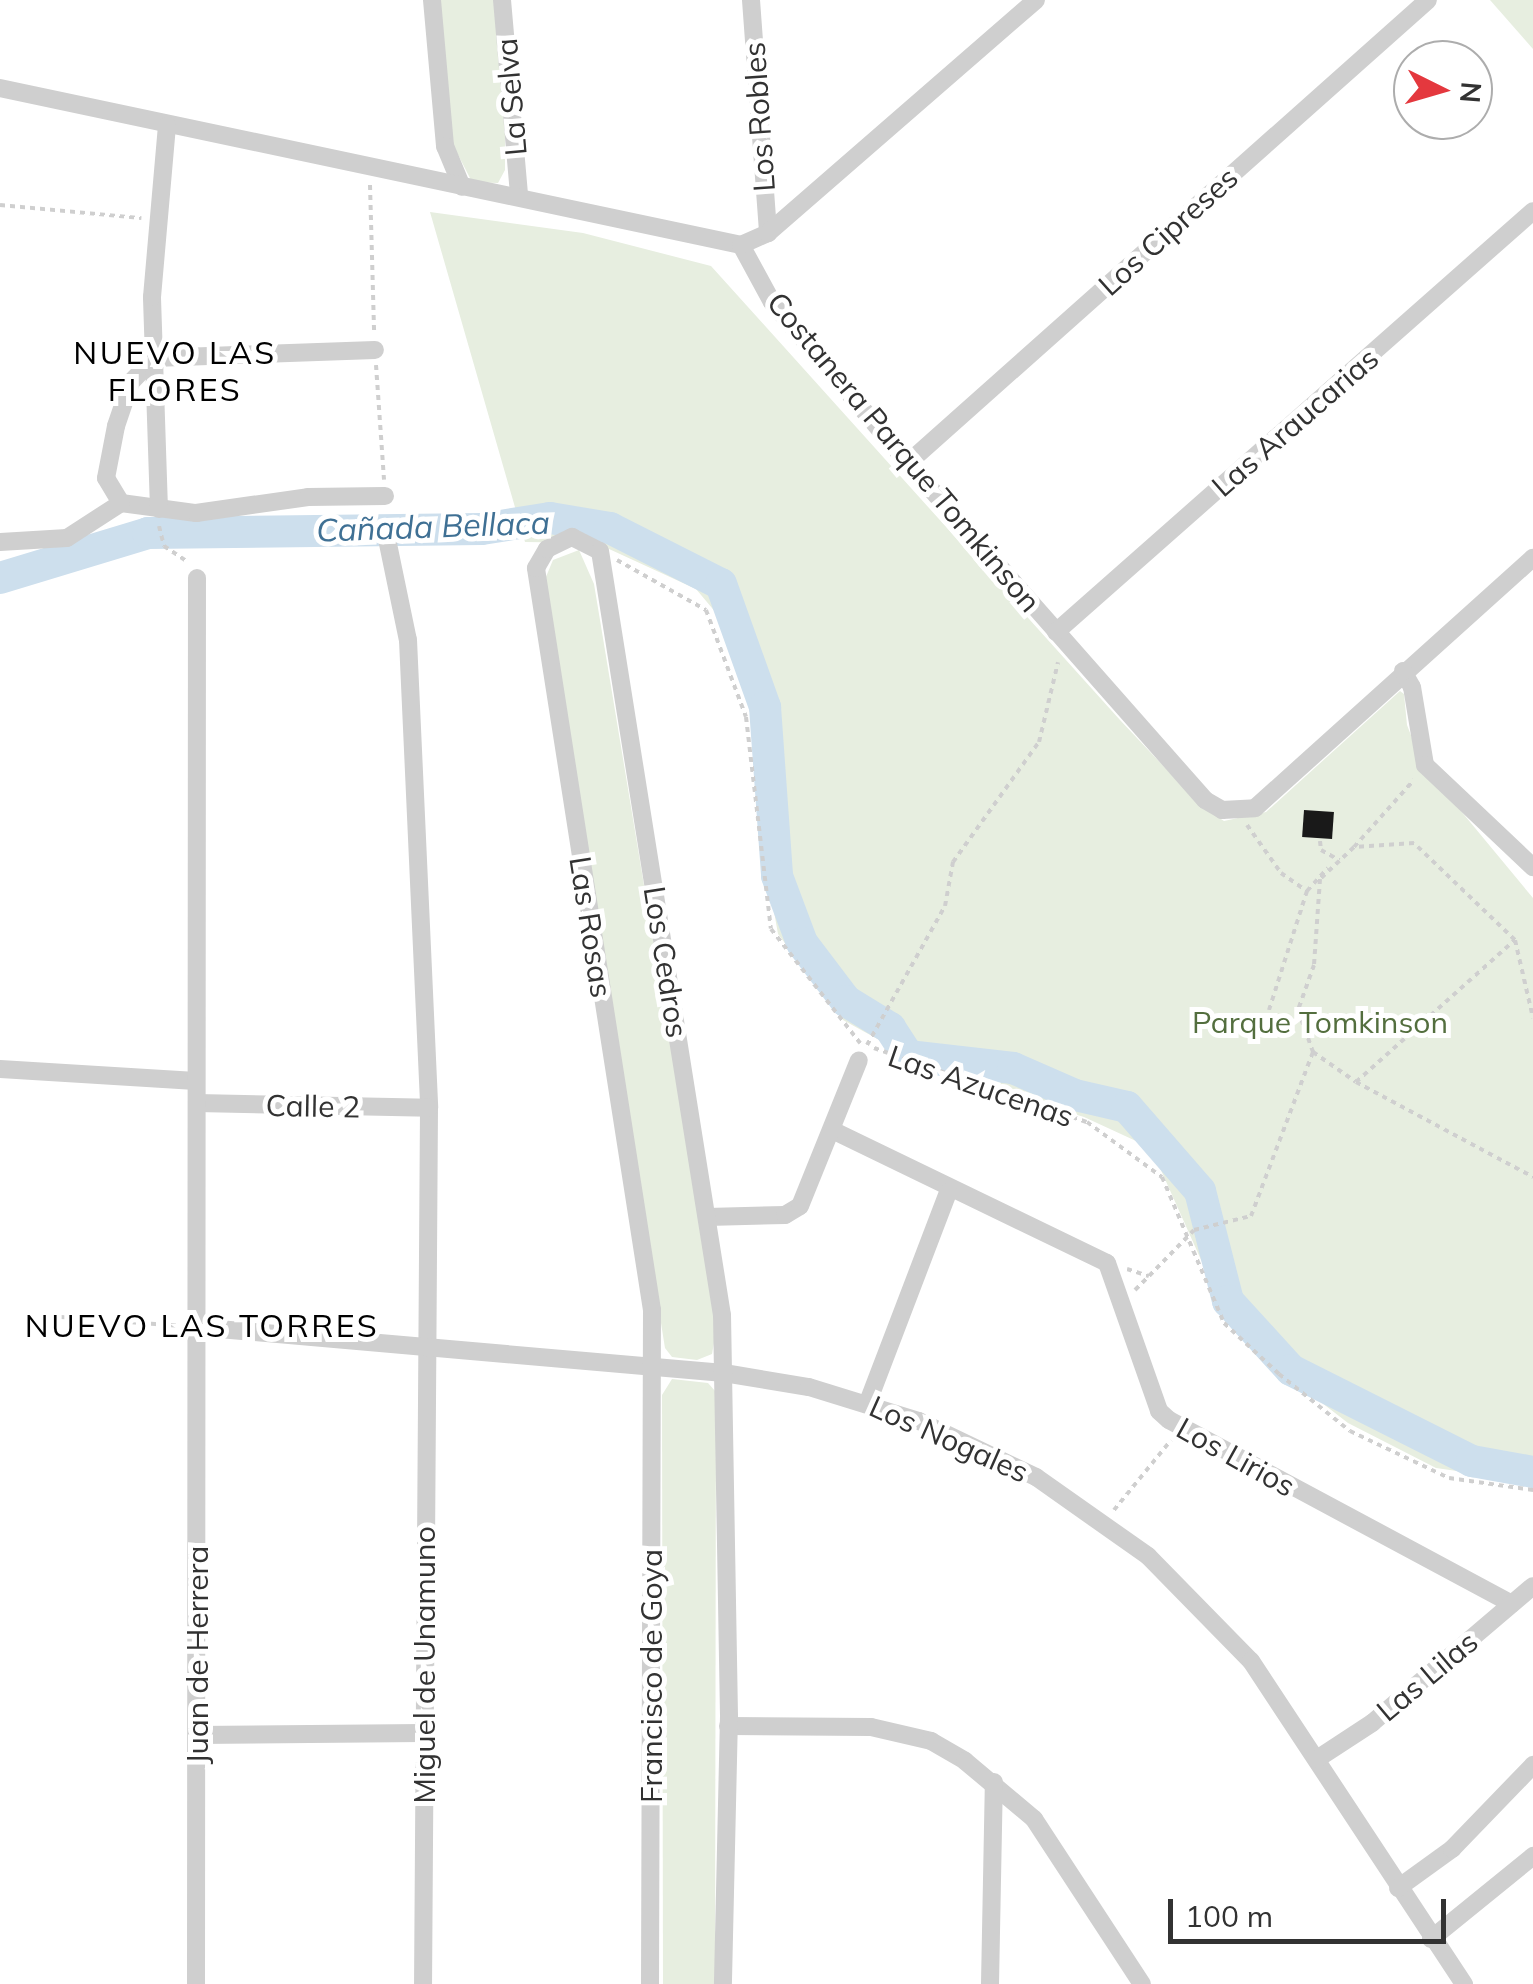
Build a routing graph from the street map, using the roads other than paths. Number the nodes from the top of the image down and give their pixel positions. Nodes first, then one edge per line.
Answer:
1 (432, 0) edge
2 (502, 0) edge
3 (751, 0) edge
4 (1036, 0) edge
5 (1428, 0) edge
6 (0, 88) edge
7 (166, 126) junction
8 (462, 187) junction
9 (519, 195) junction
10 (1533, 212) edge
11 (768, 234) junction
12 (742, 246) junction
13 (375, 350) road end
14 (154, 358) junction
15 (908, 462) junction
16 (384, 496) road end
17 (121, 503) junction
18 (159, 509) junction
19 (387, 540) dead end
20 (0, 542) edge
21 (600, 552) joint
22 (1533, 558) edge
23 (197, 578) road end
24 (1056, 632) junction
25 (1403, 670) junction
26 (1533, 867) edge
27 (863, 1053) road end
28 (0, 1069) edge
29 (196, 1081) junction
30 (197, 1103) junction
31 (429, 1108) junction
32 (832, 1130) junction
33 (948, 1192) junction
34 (706, 1217) junction
35 (196, 1327) junction
36 (427, 1346) junction
37 (652, 1368) junction
38 (724, 1373) junction
39 (868, 1402) junction
40 (1533, 1586) edge
41 (1512, 1604) junction
42 (728, 1726) junction
43 (424, 1733) junction
44 (197, 1735) junction
45 (1317, 1759) junction
46 (1533, 1765) edge
47 (994, 1782) junction
48 (1533, 1856) edge
49 (1398, 1888) junction
50 (1432, 1939) junction
51 (196, 1984) edge
52 (423, 1984) edge
53 (650, 1984) edge
54 (723, 1984) edge
55 (990, 1984) edge
56 (1142, 1984) edge
57 (1464, 1984) edge

1 - 8 street
2 - 9 street, La Selva
3 - 11 street, Los Robles
4 - 11 street
5 - 15 street, Los Cipreses
6 - 7 street
7 - 8 street
7 - 14 street
8 - 9 street
9 - 12 street
10 - 24 street, Las Araucarias
11 - 12 street
12 - 15 street, Costanera Parque Tomkinson
13 - 14 street
14 - 17 street
14 - 18 street
15 - 24 street, Costanera Parque Tomkinson
16 - 18 street
17 - 18 street
17 - 20 street
19 - 31 street, Miguel de Unamuno
21 - 34 street, Los Cedros
21 - 37 street, Las Rosas
22 - 25 street
23 - 29 street, Juan de Herrera
24 - 25 street, Costanera Parque Tomkinson
25 - 26 street
27 - 32 street
28 - 29 street
29 - 30 street, Juan de Herrera
30 - 31 street, Calle 2
30 - 35 street, Juan de Herrera
31 - 36 street, Miguel de Unamuno
32 - 33 street
32 - 34 street
33 - 39 street
33 - 41 street, Los Lirios
34 - 38 street, Los Cedros
35 - 36 street, Los Nogales
35 - 44 street, Juan de Herrera
36 - 37 street, Los Nogales
36 - 43 street, Miguel de Unamuno
37 - 38 street, Los Nogales
37 - 53 street, Francisco de Goya
38 - 39 street, Los Nogales
38 - 42 street
39 - 45 street, Los Nogales
40 - 41 street, Las Lilas
41 - 45 street, Las Lilas
42 - 47 street
42 - 54 street
43 - 44 street
43 - 52 street, Miguel de Unamuno
44 - 51 street, Juan de Herrera
45 - 49 street, Los Nogales
46 - 49 street
47 - 55 street
47 - 56 street
48 - 50 street
49 - 50 street, Los Nogales
50 - 57 street, Los Nogales

